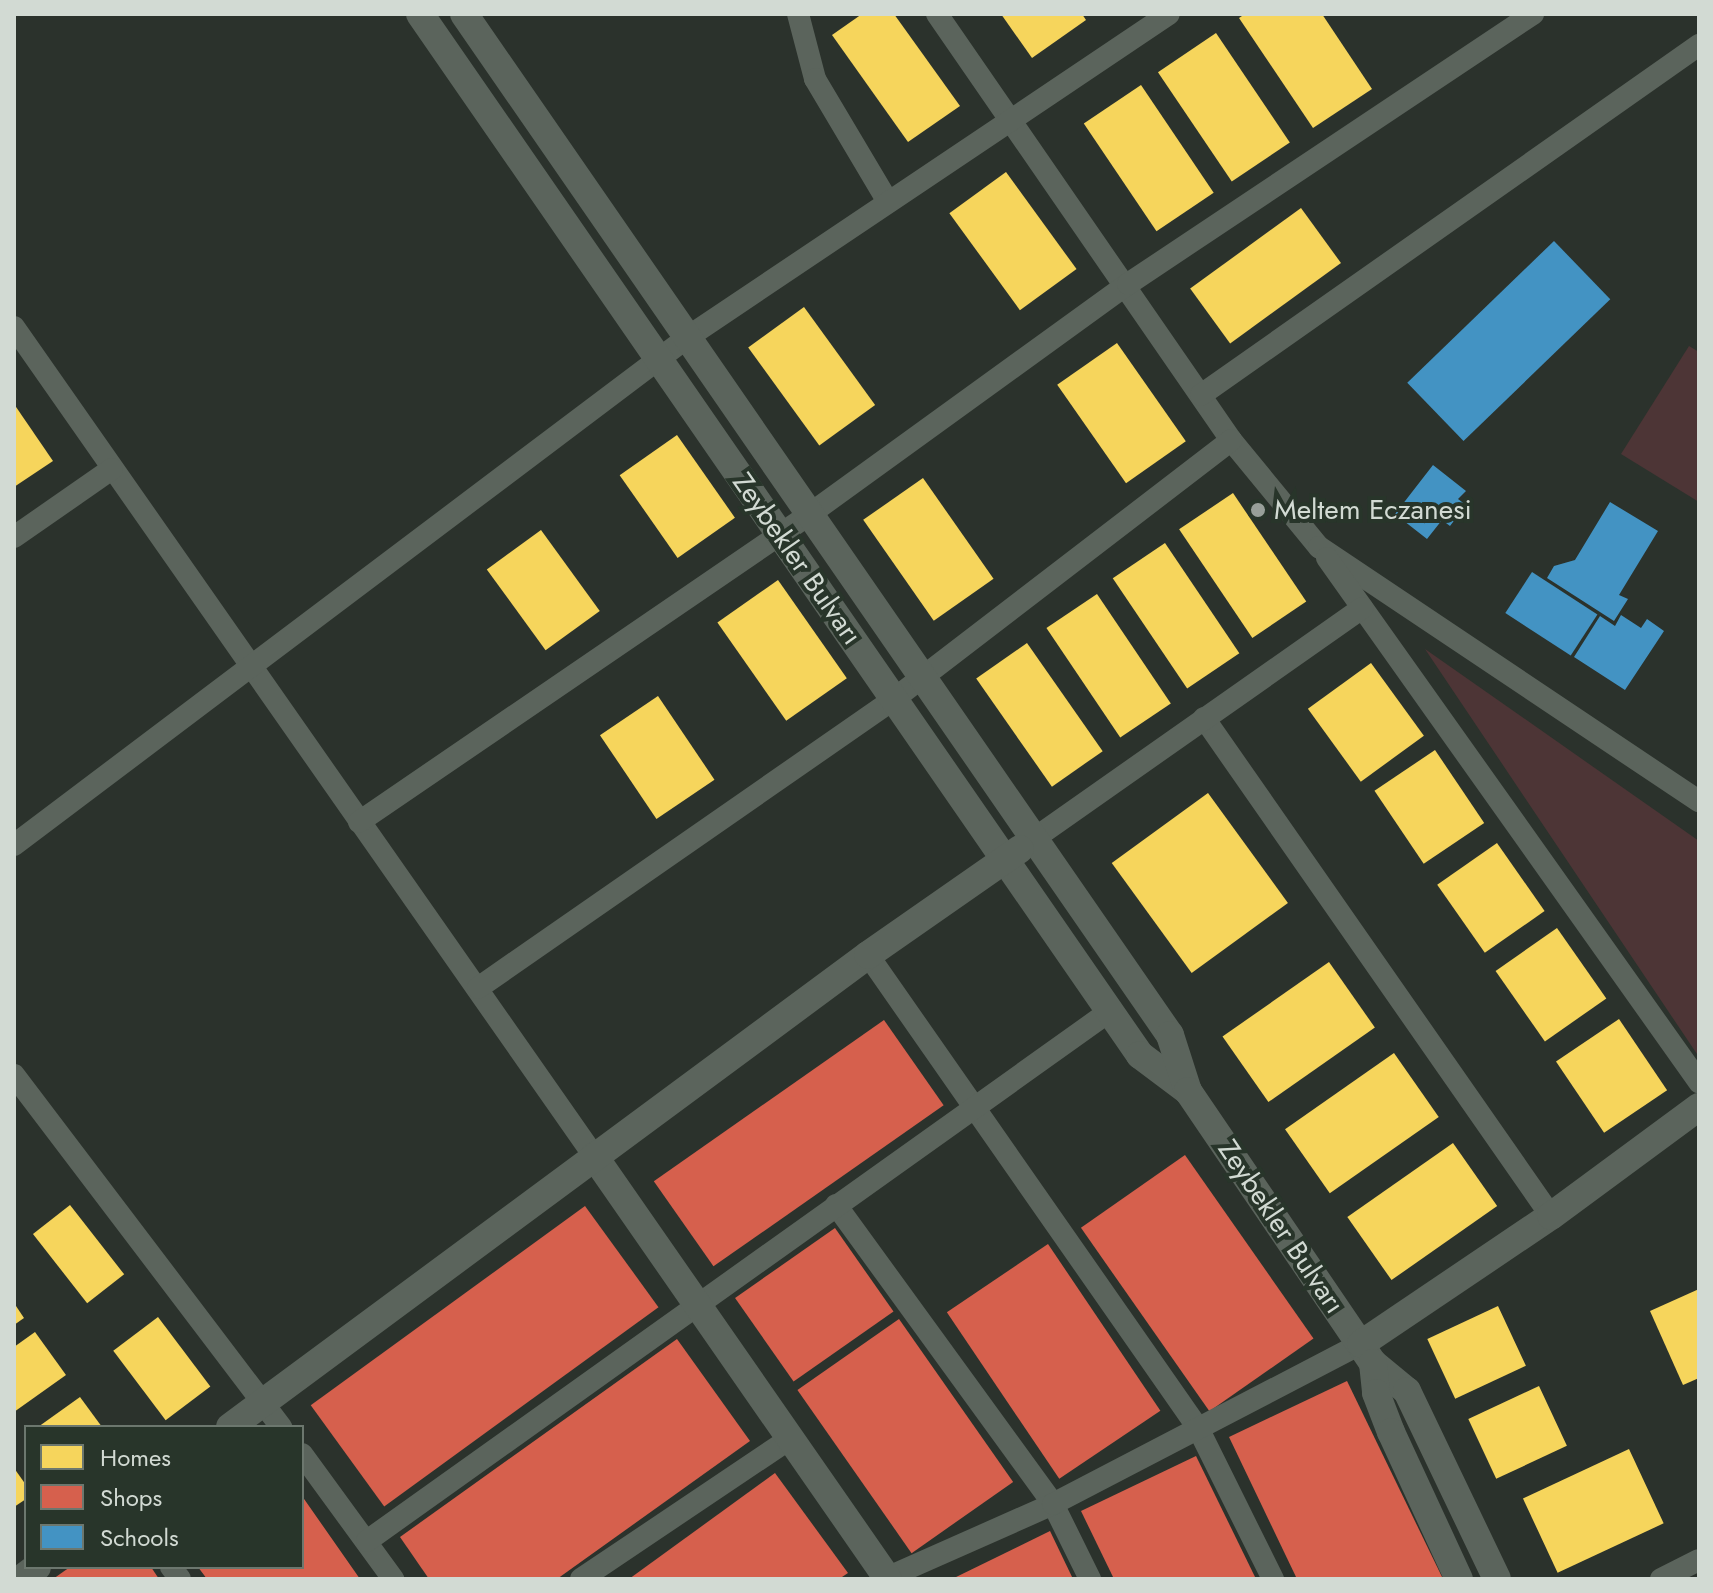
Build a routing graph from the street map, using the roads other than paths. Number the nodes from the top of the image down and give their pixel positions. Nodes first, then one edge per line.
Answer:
1 (464, 14) edge
2 (798, 14) edge
3 (937, 14) edge
4 (1169, 14) edge
5 (1533, 14) edge
6 (423, 15) edge
7 (1699, 45) edge
8 (1012, 118) junction
9 (888, 202) junction
10 (1128, 284) junction
11 (14, 327) edge
12 (688, 337) junction
13 (659, 359) junction
14 (1201, 395) junction
15 (1231, 440) junction
16 (112, 469) junction
17 (810, 514) junction
18 (779, 533) junction
19 (14, 537) edge
20 (1319, 547) junction
21 (1362, 608) junction
22 (251, 671) junction
23 (923, 677) junction
24 (894, 699) junction
25 (1204, 718) junction
26 (1699, 801) edge
27 (359, 822) junction
28 (1035, 838) junction
29 (14, 845) edge
30 (1005, 860) junction
31 (868, 955) junction
32 (478, 988) junction
33 (1110, 1011) junction
34 (14, 1075) edge
35 (1699, 1082) edge
36 (1188, 1091) junction
37 (1699, 1107) edge
38 (975, 1109) junction
39 (594, 1156) junction
40 (836, 1205) junction
41 (1551, 1216) junction
42 (695, 1305) junction
43 (1367, 1354) junction
44 (264, 1403) junction
45 (233, 1425) edge
46 (280, 1425) edge
47 (1198, 1428) junction
48 (789, 1439) junction
49 (304, 1457) edge
50 (1053, 1504) junction
51 (367, 1541) junction
52 (1699, 1560) edge
53 (887, 1578) edge
54 (393, 1579) edge
55 (581, 1579) edge
56 (1090, 1579) edge
57 (1273, 1579) edge
58 (1459, 1579) edge
59 (1497, 1579) edge
60 (1661, 1579) edge

1 - 12 street, Zeybekler Bulvarı
2 - 9 street
3 - 8 street
4 - 8 street
5 - 10 street
6 - 13 street, Zeybekler Bulvarı
7 - 14 street
8 - 9 street
8 - 10 street
9 - 12 street
10 - 14 street
10 - 17 street
11 - 16 street
12 - 13 street
12 - 17 street, Zeybekler Bulvarı
13 - 18 street, Zeybekler Bulvarı
13 - 22 street
14 - 15 street
15 - 20 street
15 - 23 street
16 - 19 street
16 - 22 street
17 - 18 street
17 - 23 street, Zeybekler Bulvarı
18 - 24 street, Zeybekler Bulvarı
18 - 27 street
20 - 21 street
20 - 26 street
21 - 25 street
21 - 35 street
22 - 27 street
22 - 29 street
23 - 24 street
23 - 28 street, Zeybekler Bulvarı
24 - 30 street, Zeybekler Bulvarı
24 - 32 street
25 - 28 street
25 - 41 street
27 - 32 street
28 - 30 street
28 - 36 street, Zeybekler Bulvarı
30 - 31 street
30 - 33 street, Zeybekler Bulvarı
31 - 38 street
31 - 39 street
32 - 39 street
33 - 36 street, Zeybekler Bulvarı
33 - 38 street
34 - 44 street
36 - 43 street, Zeybekler Bulvarı
37 - 41 street
38 - 40 street
38 - 47 street
39 - 42 street
39 - 44 street
40 - 42 street
40 - 50 street
41 - 43 street
42 - 48 street
42 - 51 street
43 - 47 street
43 - 58 street, Zeybekler Bulvarı
43 - 59 street, Zeybekler Bulvarı
44 - 45 street
44 - 46 street
47 - 50 street
47 - 57 street
48 - 53 street
48 - 55 street
49 - 51 street
50 - 53 street
50 - 56 street
51 - 54 street
52 - 60 street

